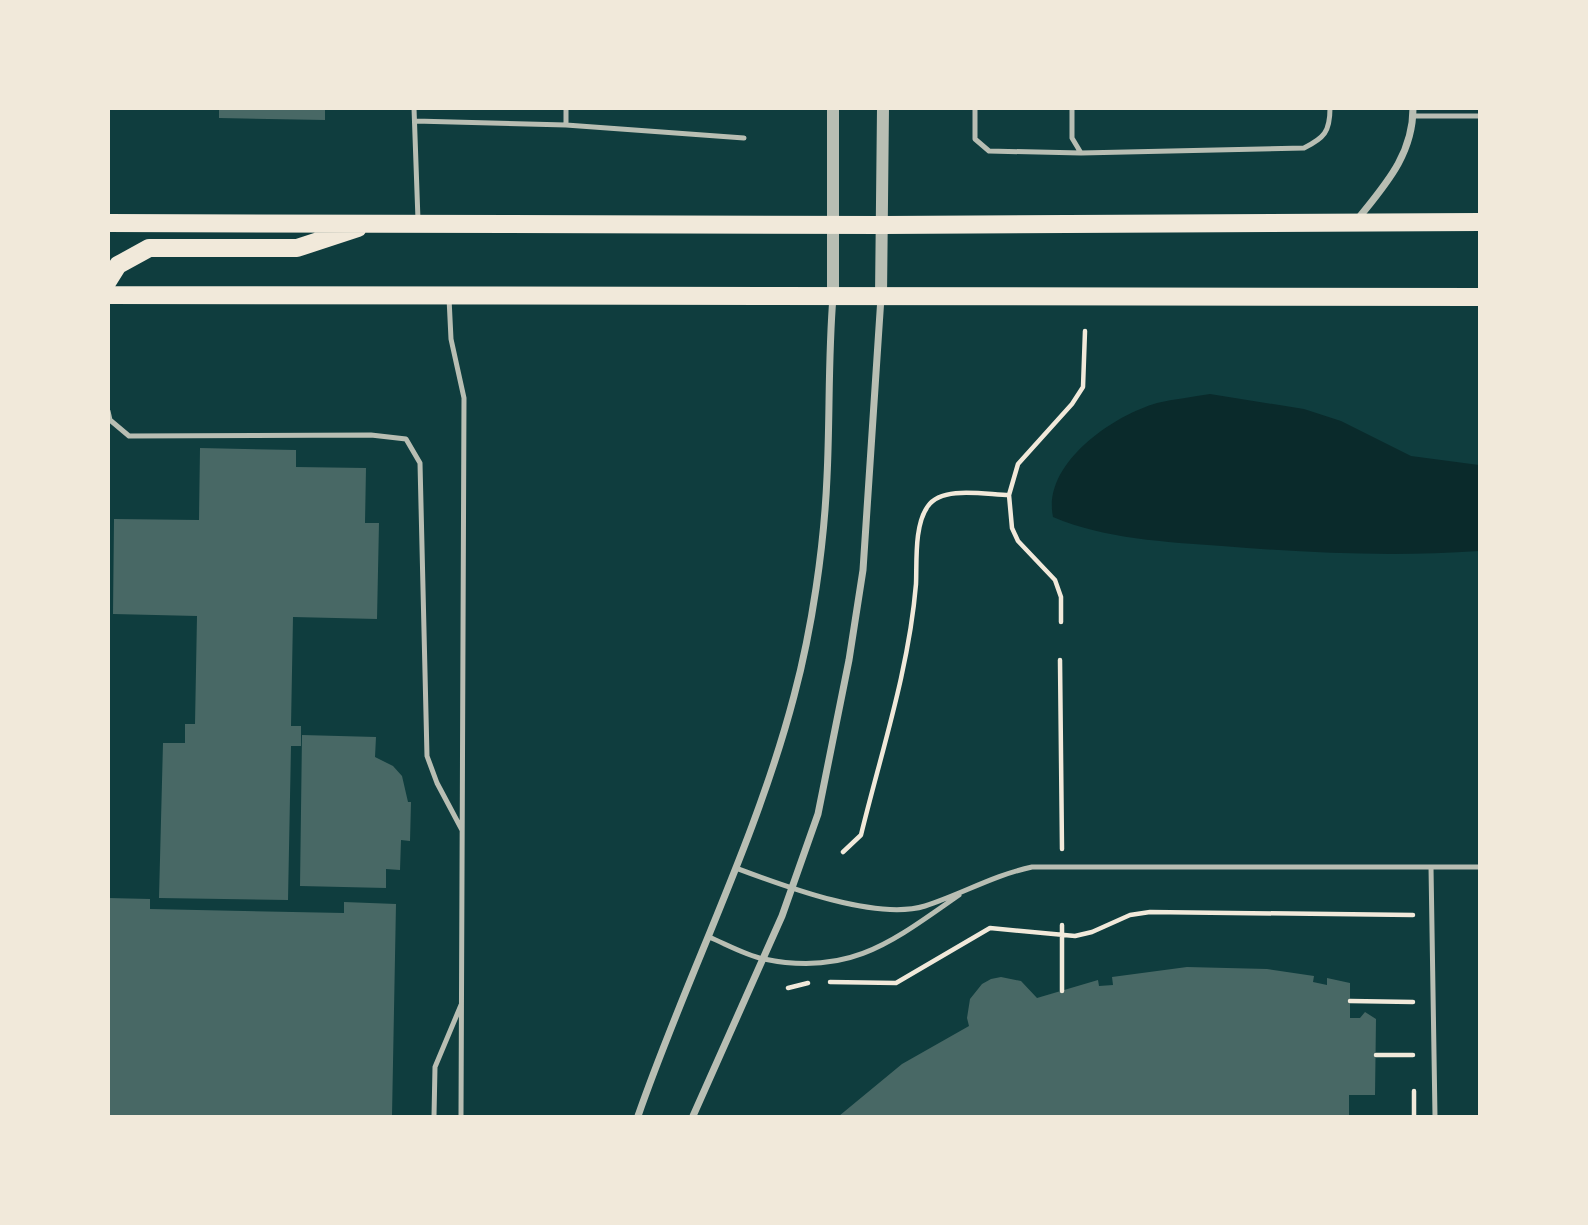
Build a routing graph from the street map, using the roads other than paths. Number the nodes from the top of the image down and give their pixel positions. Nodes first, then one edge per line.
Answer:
1 (414, 108) edge
2 (566, 108) edge
3 (833, 108) edge
4 (883, 108) edge
5 (975, 108) edge
6 (1072, 108) edge
7 (1330, 108) edge
8 (1413, 112) edge
9 (1479, 116) edge
10 (415, 121) junction
11 (566, 125) junction
12 (744, 138) dead end
13 (1081, 153) junction
14 (1356, 221) junction
15 (1479, 222) edge
16 (108, 223) edge
17 (418, 223) junction
18 (371, 224) junction
19 (835, 225) junction
20 (883, 225) junction
21 (108, 281) edge
22 (108, 295) edge
23 (881, 296) junction
24 (449, 297) junction
25 (833, 297) junction
26 (1479, 297) edge
27 (108, 411) edge
28 (463, 832) junction
29 (1431, 867) junction
30 (1479, 867) edge
31 (736, 868) junction
32 (792, 889) junction
33 (966, 891) junction
34 (709, 937) junction
35 (763, 959) junction
36 (462, 1002) junction
37 (434, 1116) edge
38 (461, 1116) edge
39 (638, 1116) edge
40 (693, 1116) edge
41 (1435, 1116) edge

1 - 10 lane
2 - 11 lane
3 - 19 street
4 - 20 street
5 - 13 lane
6 - 13 lane
7 - 13 lane
8 - 9 lane
8 - 14 street
10 - 11 lane
10 - 17 lane
11 - 12 lane
14 - 15 main road
14 - 20 main road
16 - 18 main road
17 - 18 main road
17 - 19 main road
18 - 21 main road
19 - 20 main road
19 - 25 street
20 - 23 street
22 - 24 main road
23 - 25 main road
23 - 26 main road
23 - 32 street
24 - 25 main road
24 - 28 lane
25 - 31 street
27 - 28 lane
28 - 36 lane
29 - 30 lane
29 - 33 lane
29 - 41 lane
31 - 32 lane
31 - 34 street
32 - 33 lane
32 - 35 street
33 - 35 lane
34 - 35 lane
34 - 39 street
35 - 40 street
36 - 37 lane
36 - 38 lane

